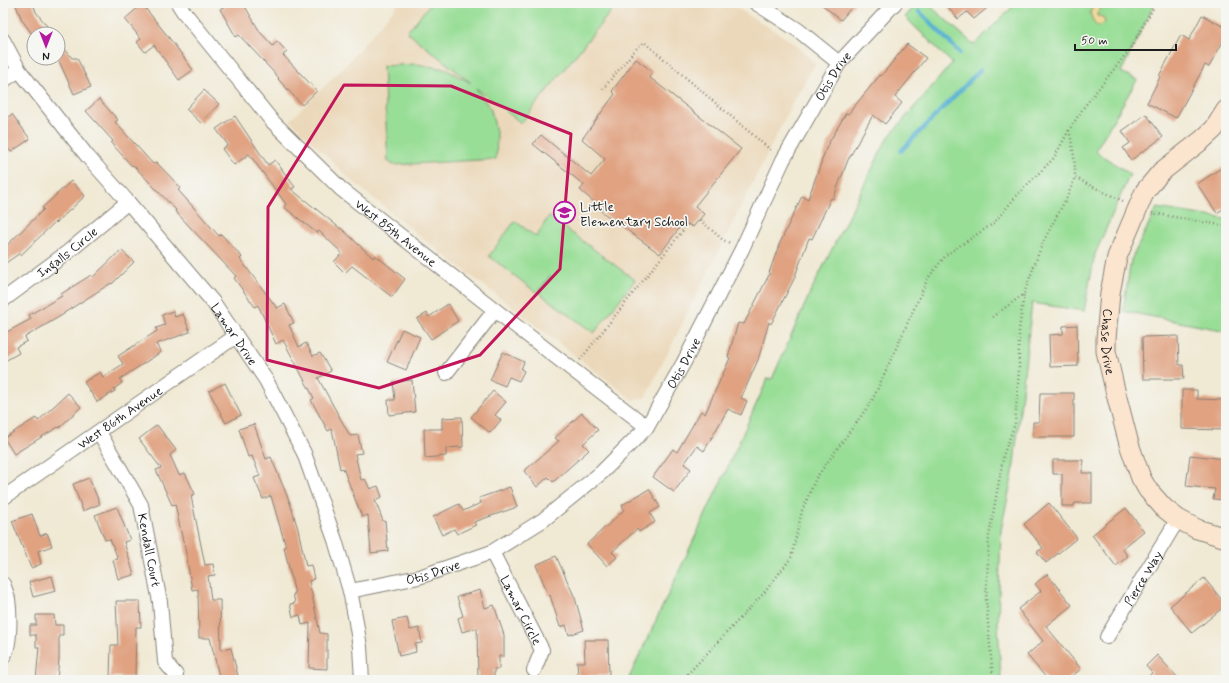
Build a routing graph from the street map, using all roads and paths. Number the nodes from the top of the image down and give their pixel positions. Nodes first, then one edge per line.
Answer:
1 (178, 3) edge
2 (756, 3) edge
3 (895, 3) edge
4 (1156, 3) edge
5 (3, 40) edge
6 (839, 63) junction
7 (19, 70) junction
8 (3, 81) edge
9 (604, 89) dead end
10 (1226, 110) edge
11 (1069, 130) junction
12 (783, 160) junction
13 (1075, 176) junction
14 (128, 202) junction
15 (1138, 207) junction
16 (700, 220) dead end
17 (688, 224) dead end
18 (1226, 226) edge
19 (730, 244) dead end
20 (1024, 294) junction
21 (3, 300) edge
22 (495, 310) junction
23 (992, 318) dead end
24 (236, 336) junction
25 (579, 361) dead end
26 (446, 373) dead end
27 (647, 427) junction
28 (99, 432) junction
29 (3, 498) edge
30 (1178, 519) junction
31 (1226, 538) edge
32 (492, 552) junction
33 (3, 584) edge
34 (350, 591) junction
35 (1107, 637) dead end
36 (3, 657) edge
37 (534, 670) dead end
38 (176, 675) dead end
39 (362, 680) edge
40 (682, 680) edge
41 (993, 680) edge

1 - 22 street, West 85th Avenue
2 - 6 street
3 - 6 street, Otis Drive
4 - 11 path
5 - 7 street, Lamar Drive
6 - 12 street, Otis Drive
7 - 8 street
7 - 14 street, Lamar Drive
9 - 12 path
10 - 15 street, Chase Drive
11 - 13 path
11 - 40 path
12 - 27 street, Otis Drive
13 - 15 path
13 - 20 path
14 - 21 street, Ingalls Circle
14 - 24 street, Lamar Drive
15 - 18 path
15 - 30 street, Chase Drive
16 - 19 path
17 - 25 path
20 - 23 path
20 - 41 path
22 - 26 street
22 - 27 street, West 85th Avenue
24 - 28 street, West 86th Avenue
24 - 34 street, Lamar Drive
27 - 32 street, Otis Drive
28 - 29 street, West 86th Avenue
28 - 38 street, Kendall Court
30 - 31 street, Chase Drive
30 - 35 street, Pierce Way
32 - 34 street, Otis Drive
32 - 37 street, Lamar Circle
33 - 36 street
34 - 39 street, Lamar Drive

